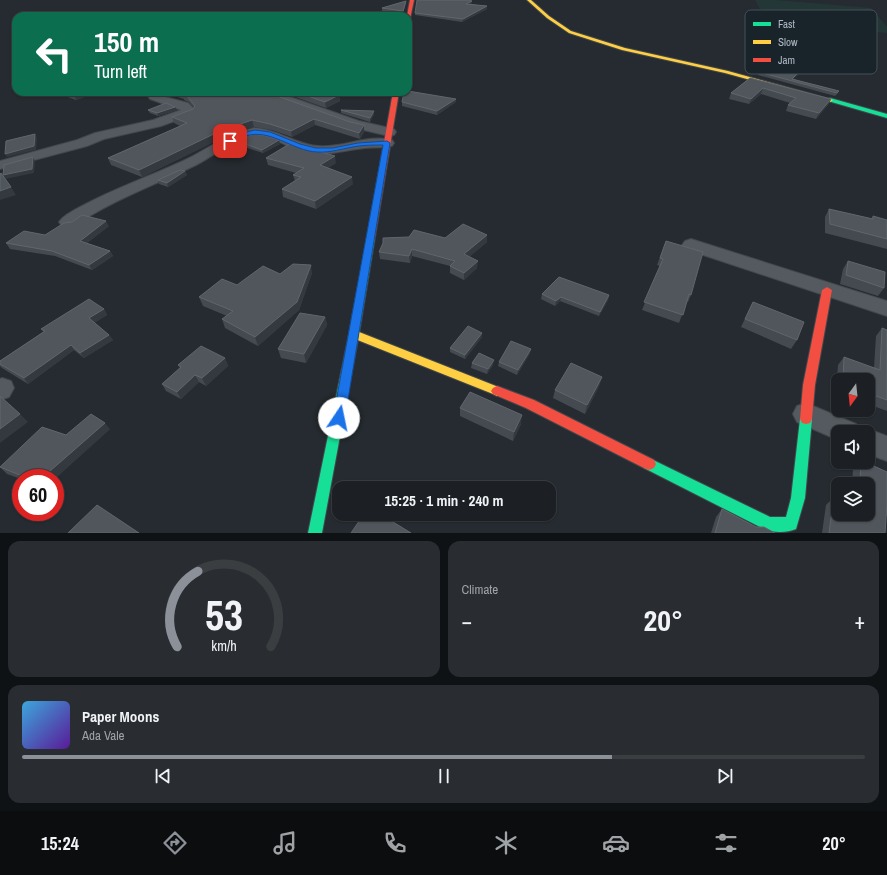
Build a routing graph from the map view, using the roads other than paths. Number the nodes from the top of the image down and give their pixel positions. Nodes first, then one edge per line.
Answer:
1 (412, 0) edge
2 (529, 0) edge
3 (409, 12) edge
4 (153, 96) edge
5 (276, 96) edge
6 (395, 96) edge
7 (887, 116) edge
8 (388, 137) junction
9 (0, 165) edge
10 (68, 222) edge
11 (691, 245) dead end
12 (828, 290) junction
13 (887, 309) edge
14 (354, 334) junction
15 (806, 414) junction
16 (831, 425) edge
17 (875, 444) edge
18 (887, 449) edge
19 (316, 533) edge

1 - 3 street
2 - 7 street
4 - 9 street
5 - 8 street
6 - 8 street
8 - 10 street
8 - 14 street
11 - 12 street
12 - 13 street
12 - 15 street
14 - 15 street
14 - 19 street
15 - 16 street
17 - 18 street

